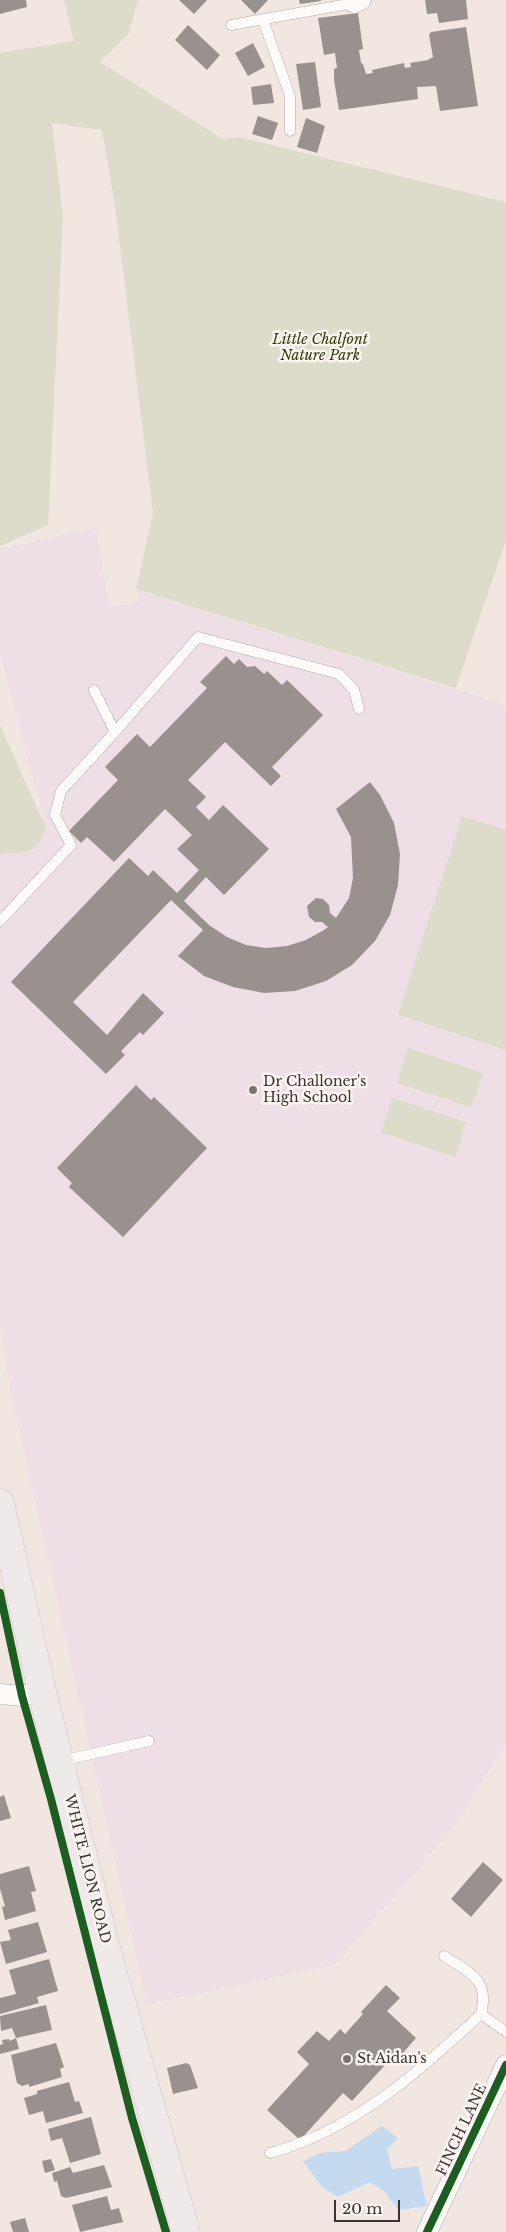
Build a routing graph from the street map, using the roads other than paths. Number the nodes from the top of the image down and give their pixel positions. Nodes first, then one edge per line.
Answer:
1 (357, 2) edge
2 (263, 20) junction
3 (231, 26) dead end
4 (290, 130) dead end
5 (94, 690) dead end
6 (359, 709) dead end
7 (115, 732) junction
8 (0, 921) edge
9 (0, 1503) edge
10 (42, 1691) junction
11 (0, 1694) edge
12 (149, 1741) dead end
13 (60, 1761) junction
14 (444, 1956) dead end
15 (481, 2014) junction
16 (506, 2032) edge
17 (506, 2065) edge
18 (270, 2153) dead end
19 (186, 2232) edge
20 (428, 2232) edge

1 - 2 lane
2 - 3 lane
2 - 4 lane
5 - 7 lane
6 - 7 lane
7 - 8 lane
9 - 10 main road, WHITE LION ROAD
10 - 11 street
10 - 13 main road, WHITE LION ROAD
12 - 13 lane
13 - 19 main road, WHITE LION ROAD
14 - 15 lane
15 - 16 lane
15 - 18 lane
17 - 20 street, FINCH LANE

